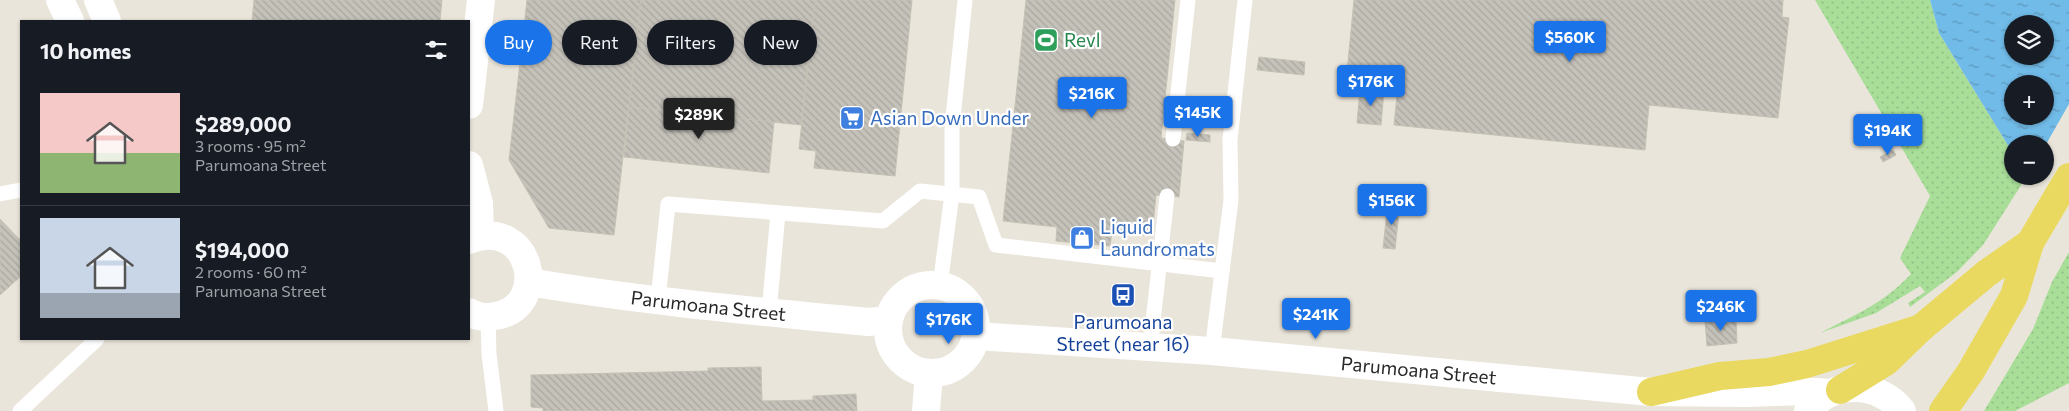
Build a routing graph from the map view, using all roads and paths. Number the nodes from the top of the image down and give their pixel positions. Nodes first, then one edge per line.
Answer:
1 (60, 0) edge
2 (98, 0) edge
3 (481, 0) edge
4 (966, 0) edge
5 (1188, 0) edge
6 (1245, 0) edge
7 (70, 20) edge
8 (107, 20) edge
9 (470, 96) edge
10 (1173, 139) dead end
11 (470, 169) edge
12 (2069, 177) edge
13 (20, 190) edge
14 (0, 194) edge
15 (952, 194) junction
16 (1167, 196) dead end
17 (778, 213) junction
18 (474, 238) edge
19 (2030, 243) junction
20 (1159, 263) junction
21 (1222, 271) junction
22 (529, 282) junction
23 (940, 286) junction
24 (658, 300) junction
25 (769, 312) junction
26 (478, 315) edge
27 (889, 320) junction
28 (1921, 328) junction
29 (976, 336) junction
30 (96, 340) edge
31 (1150, 348) junction
32 (1212, 352) junction
33 (928, 373) junction
34 (1835, 391) junction
35 (1651, 392) junction
36 (20, 411) edge
37 (496, 411) edge
38 (926, 411) edge
39 (1684, 411) edge
40 (1808, 411) edge
41 (1902, 411) edge
42 (1943, 411) edge

1 - 7 main road
2 - 8 main road
3 - 9 main road
4 - 15 lane
5 - 10 lane
6 - 21 lane
11 - 18 main road
12 - 19 main road
13 - 14 lane
15 - 17 lane
15 - 20 lane
15 - 23 lane
16 - 20 lane
17 - 24 lane
17 - 25 lane
18 - 22 main road
19 - 28 main road
19 - 42 main road
20 - 21 lane
20 - 31 lane
21 - 32 lane
22 - 24 main road, Parumoana Street
22 - 26 main road
23 - 27 main road
23 - 29 main road
24 - 25 main road, Parumoana Street
25 - 27 main road, Parumoana Street
26 - 37 lane
27 - 33 main road
28 - 34 main road
28 - 35 main road
29 - 31 main road, Parumoana Street
29 - 33 main road
30 - 36 lane
31 - 32 main road, Parumoana Street
32 - 35 main road, Parumoana Street
33 - 38 main road
34 - 35 main road, Parumoana Street
34 - 40 main road
34 - 41 main road, Parumoana Street
35 - 39 main road, Parumoana Street

